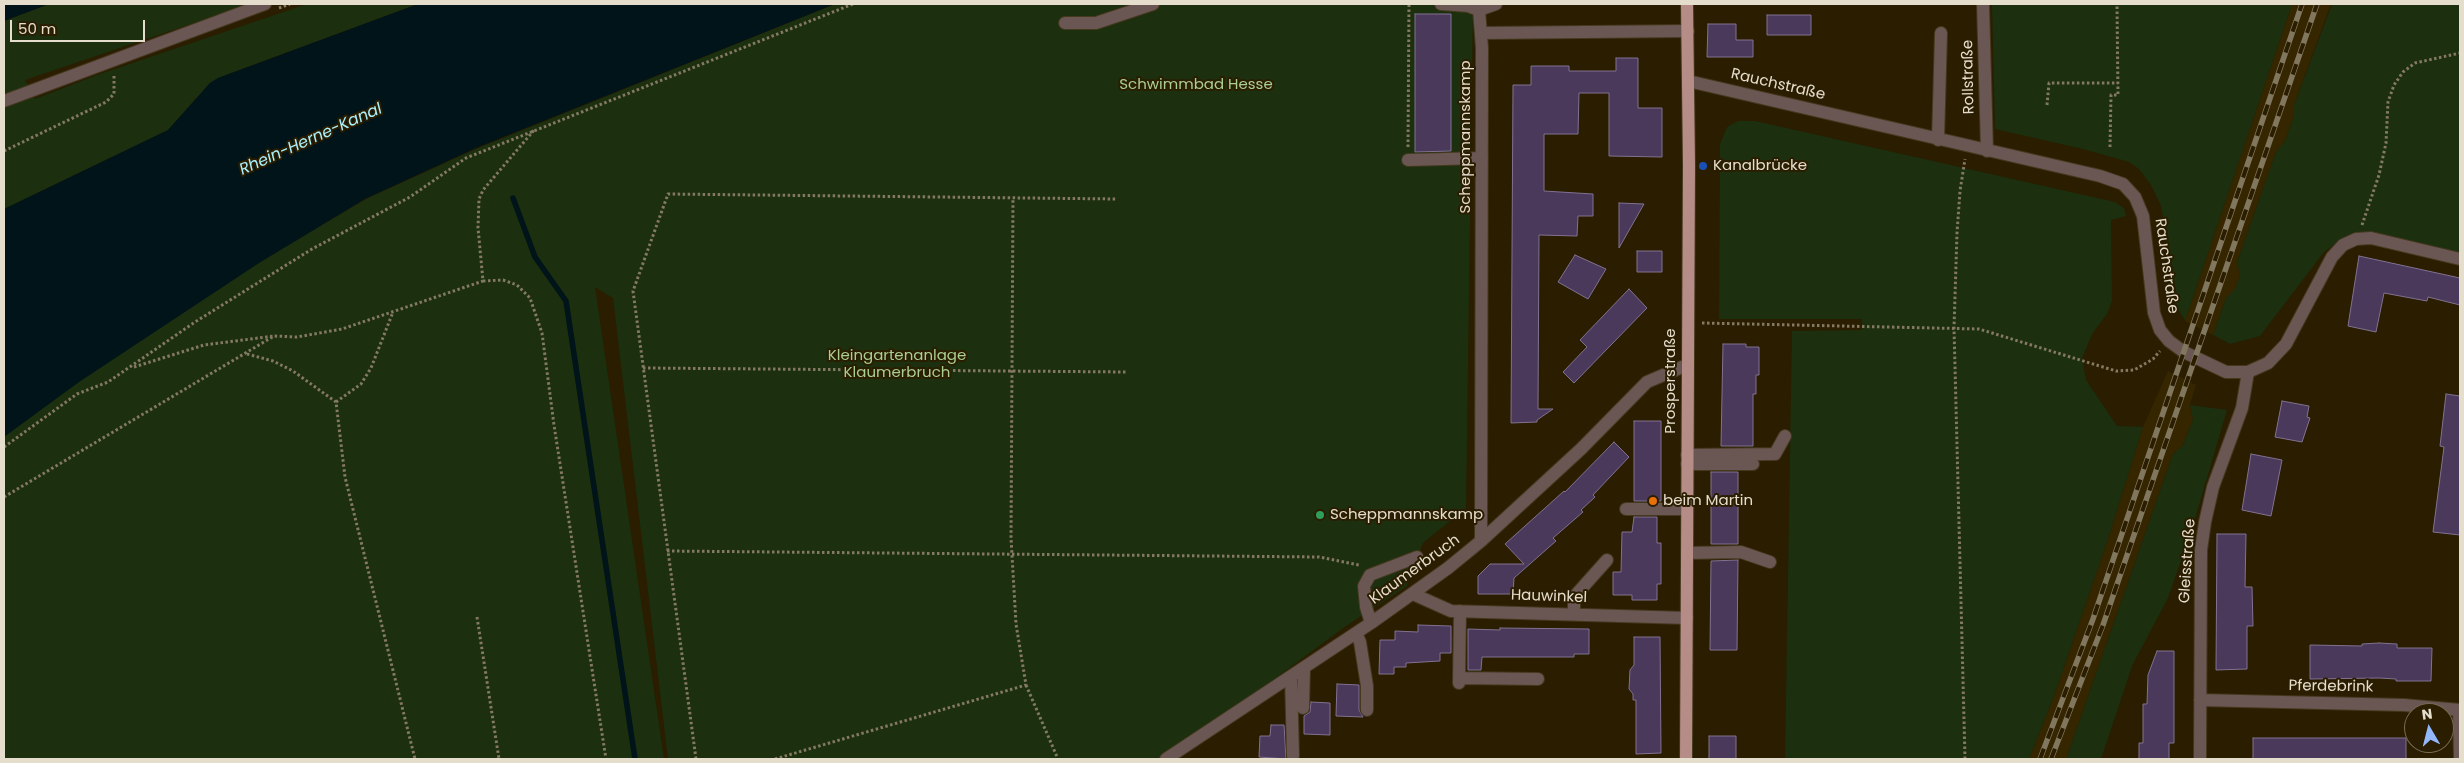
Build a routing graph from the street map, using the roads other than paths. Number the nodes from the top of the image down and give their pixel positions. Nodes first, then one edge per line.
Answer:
1 (265, 4) edge
2 (1153, 4) edge
3 (1441, 4) edge
4 (1496, 4) edge
5 (1687, 4) edge
6 (1984, 4) edge
7 (1479, 10) junction
8 (1065, 23) dead end
9 (1688, 32) junction
10 (1482, 33) junction
11 (1941, 33) dead end
12 (1688, 80) junction
13 (4, 101) edge
14 (1938, 140) junction
15 (1987, 150) junction
16 (1482, 158) junction
17 (1408, 160) road end
18 (2460, 259) edge
19 (1687, 365) junction
20 (2248, 372) junction
21 (1785, 436) dead end
22 (1687, 460) junction
23 (1753, 464) dead end
24 (1626, 509) dead end
25 (1687, 509) junction
26 (1481, 541) junction
27 (1687, 552) junction
28 (1417, 557) dead end
29 (1608, 560) dead end
30 (1770, 562) dead end
31 (1413, 594) junction
32 (1460, 611) junction
33 (1574, 614) junction
34 (1687, 618) junction
35 (1371, 623) junction
36 (1356, 633) junction
37 (1304, 668) junction
38 (1292, 676) junction
39 (1538, 679) dead end
40 (2200, 700) junction
41 (1303, 708) dead end
42 (1367, 710) dead end
43 (2460, 710) edge
44 (1293, 756) dead end
45 (1166, 759) edge
46 (1686, 759) edge
47 (2200, 759) edge
48 (2460, 759) edge

1 - 13 street
2 - 8 street
3 - 7 street
4 - 7 street
5 - 9 main road, Prosperstraße
6 - 15 street, Rollstraße
7 - 10 street, Scheppmannskamp
9 - 10 street
9 - 12 main road, Prosperstraße
10 - 16 street, Scheppmannskamp
11 - 14 street
12 - 14 street, Rauchstraße
12 - 19 main road, Prosperstraße
14 - 15 street, Rauchstraße
15 - 20 street, Rauchstraße
16 - 17 street
16 - 26 street, Scheppmannskamp
18 - 20 street, Rauchstraße
19 - 22 main road, Prosperstraße
19 - 26 street, Klaumerbruch
20 - 40 street, Gleisstraße
21 - 22 street
22 - 23 street
22 - 25 main road, Prosperstraße
24 - 25 street
25 - 27 main road, Prosperstraße
26 - 31 street, Klaumerbruch
27 - 30 street
27 - 34 main road, Prosperstraße
28 - 35 street
29 - 33 street
31 - 32 street, Hauwinkel
31 - 35 street, Klaumerbruch
32 - 33 street, Hauwinkel
32 - 39 street
33 - 34 street, Hauwinkel
34 - 46 main road, Prosperstraße
35 - 36 street, Klaumerbruch
36 - 37 street, Klaumerbruch
36 - 42 street
37 - 38 street, Klaumerbruch
37 - 41 street
38 - 44 street
38 - 45 street, Klaumerbruch
40 - 43 street, Pferdebrink
40 - 47 street, Gleisstraße
43 - 48 street

